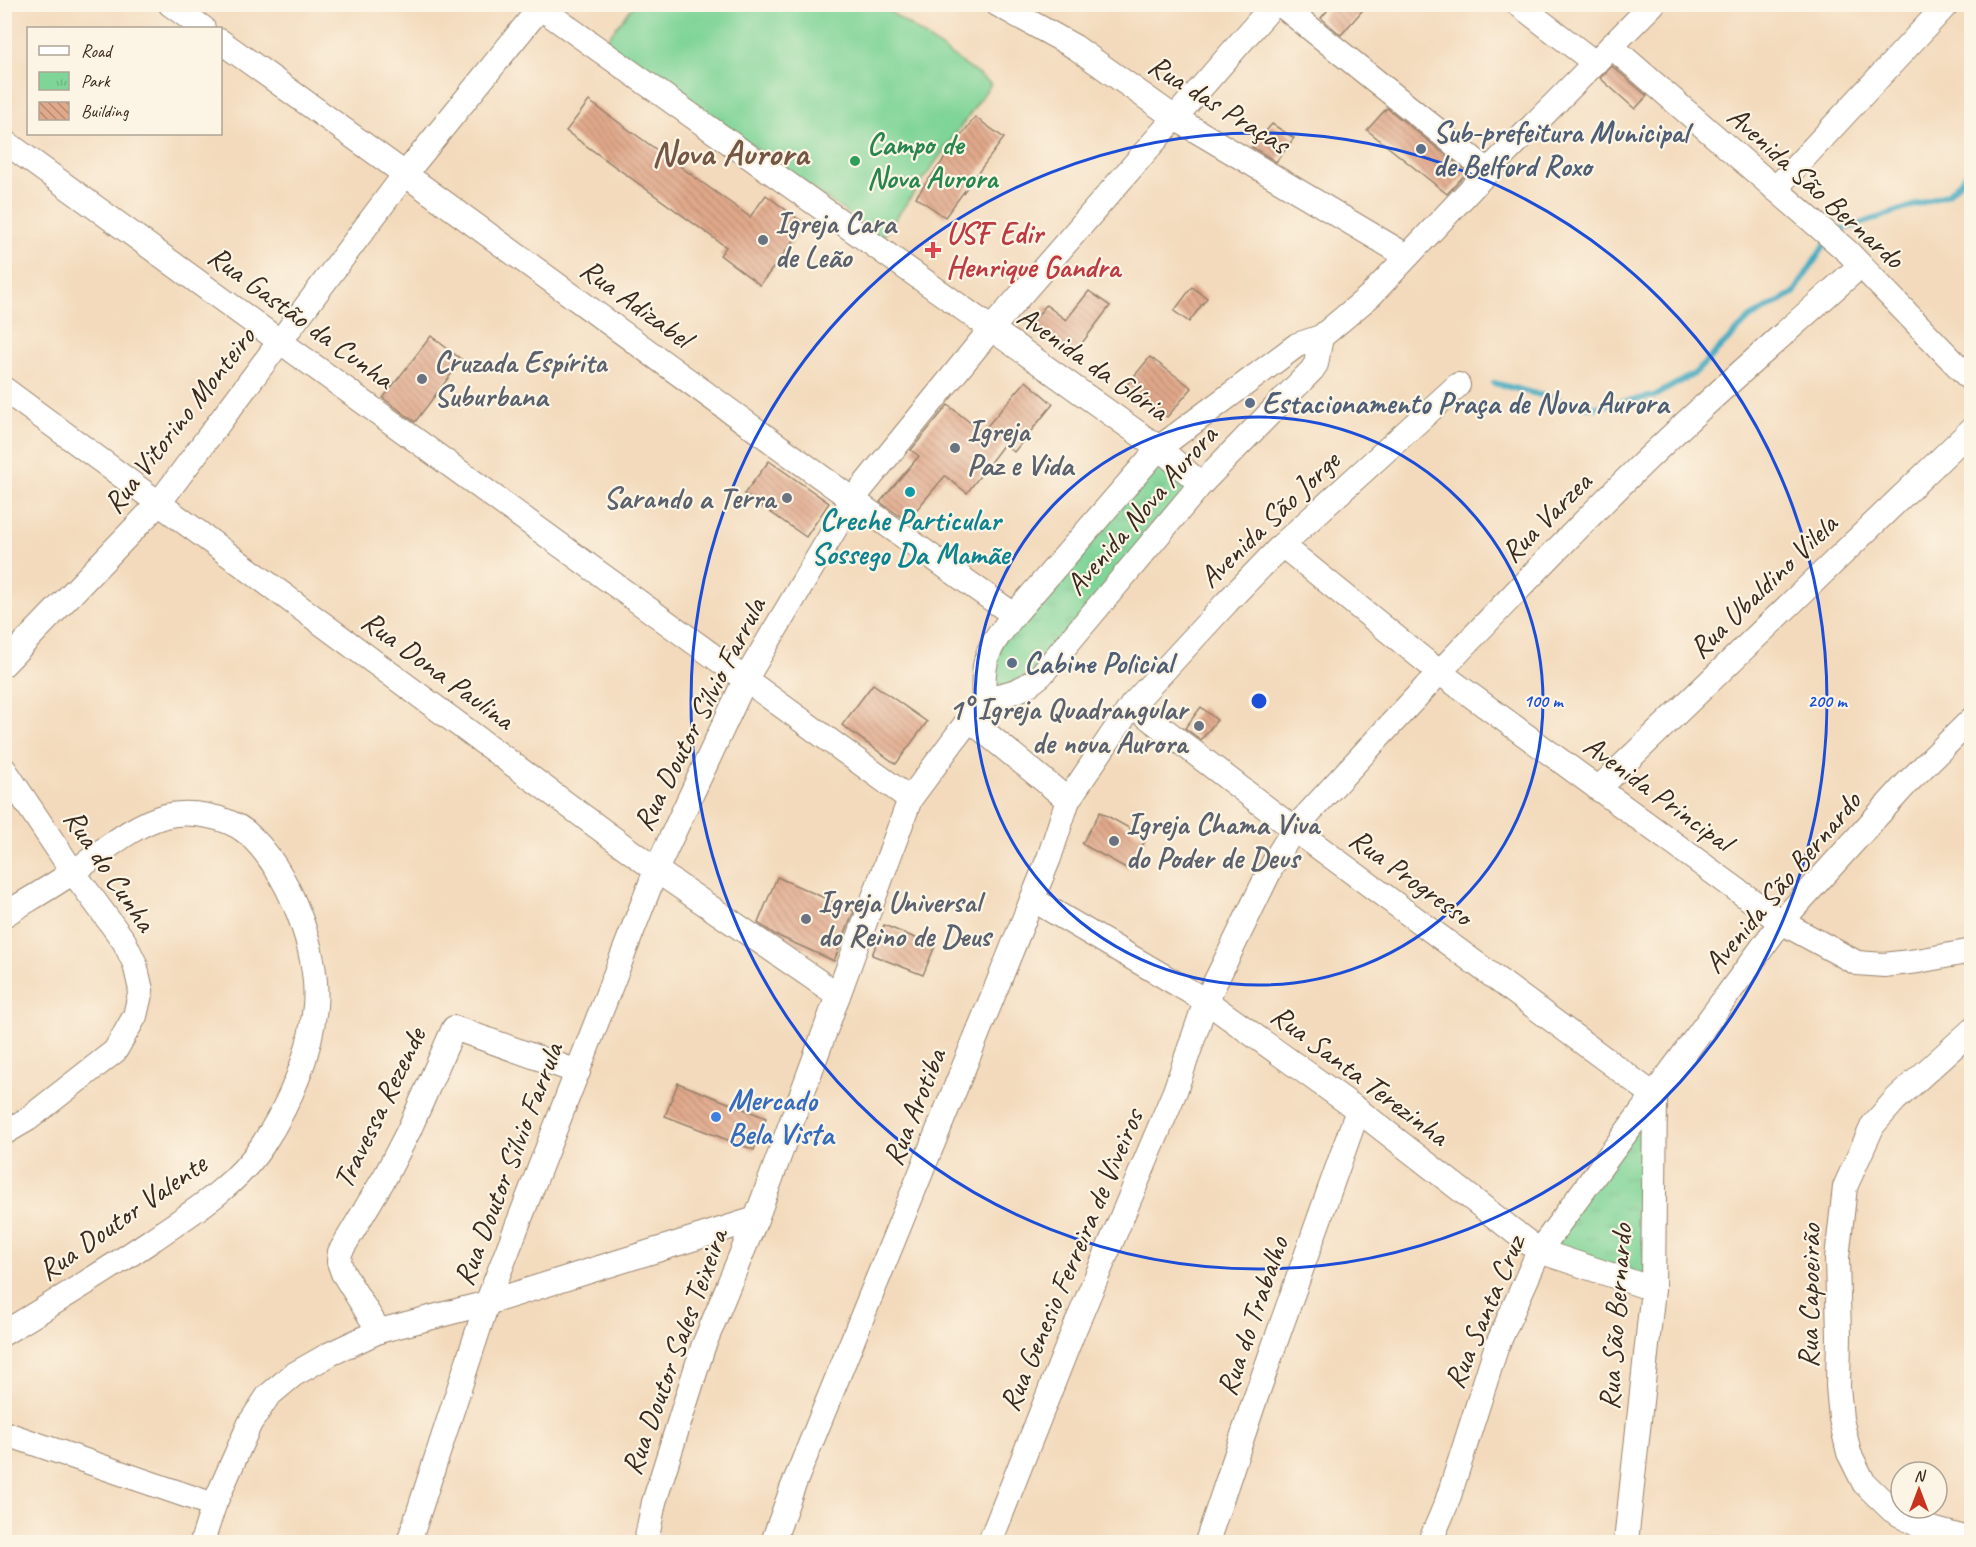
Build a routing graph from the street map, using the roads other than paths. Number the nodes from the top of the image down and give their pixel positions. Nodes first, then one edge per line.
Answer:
1 (170, 4) edge
2 (997, 4) edge
3 (1274, 4) edge
4 (1280, 4) edge
5 (1518, 4) edge
6 (1653, 4) edge
7 (1947, 4) edge
8 (539, 6) edge
9 (202, 27) edge
10 (222, 42) edge
11 (1603, 55) junction
12 (1175, 118) junction
13 (4, 141) edge
14 (1488, 171) junction
15 (406, 173) junction
16 (1775, 189) junction
17 (1407, 256) junction
18 (1854, 259) junction
19 (991, 329) junction
20 (1321, 337) junction
21 (281, 341) junction
22 (1971, 381) edge
23 (1458, 385) dead end
24 (4, 389) edge
25 (1971, 429) edge
26 (1159, 448) junction
27 (1201, 484) junction
28 (852, 501) junction
29 (159, 503) junction
30 (1282, 545) junction
31 (1014, 615) junction
32 (4, 664) edge
33 (1439, 672) junction
34 (745, 680) junction
35 (984, 699) junction
36 (1132, 705) junction
37 (1971, 719) edge
38 (970, 720) junction
39 (4, 769) edge
40 (1598, 789) junction
41 (910, 799) junction
42 (1068, 800) junction
43 (1294, 830) junction
44 (656, 870) junction
45 (73, 872) junction
46 (1032, 899) junction
47 (4, 915) edge
48 (1781, 922) junction
49 (1971, 951) edge
50 (838, 995) junction
51 (1206, 1000) junction
52 (1971, 1030) edge
53 (578, 1072) junction
54 (1655, 1096) junction
55 (1358, 1110) junction
56 (4, 1133) edge
57 (756, 1220) junction
58 (1539, 1251) junction
59 (1653, 1289) junction
60 (487, 1303) junction
61 (379, 1331) junction
62 (4, 1333) edge
63 (4, 1433) edge
64 (214, 1505) junction
65 (1971, 1540) edge
66 (202, 1542) edge
67 (409, 1542) edge
68 (646, 1542) edge
69 (773, 1542) edge
70 (990, 1542) edge
71 (1207, 1542) edge
72 (1431, 1542) edge
73 (1626, 1542) edge

1 - 9 street
2 - 12 street, Rua das Praças
3 - 12 street, Rua Doutor Sílvio Farrula
4 - 14 street
5 - 11 street, Avenida São Bernardo
6 - 11 street, Avenida Nova Aurora
7 - 16 street
8 - 15 street, Rua Vitorino Monteiro
8 - 19 street, Avenida da Glória
10 - 15 street, Rua Adizabel
11 - 14 street, Avenida Nova Aurora
11 - 16 street, Avenida São Bernardo
12 - 17 street, Rua das Praças
12 - 19 street, Rua Doutor Sílvio Farrula
13 - 21 street, Rua Gastão da Cunha
14 - 17 street, Avenida Nova Aurora
15 - 21 street, Rua Vitorino Monteiro
15 - 28 street, Rua Adizabel
16 - 18 street, Avenida São Bernardo
17 - 20 street, Avenida Nova Aurora
18 - 22 street, Avenida São Bernardo
18 - 33 street, Rua Varzea
19 - 26 street, Avenida da Glória
19 - 28 street, Rua Doutor Sílvio Farrula
20 - 26 street, Avenida Nova Aurora
20 - 27 street, Avenida Nova Aurora
21 - 29 street, Rua Vitorino Monteiro
21 - 34 street, Rua Gastão da Cunha
23 - 30 street, Avenida São Jorge
24 - 29 street, Rua Dona Paulina
25 - 40 street, Rua Ubaldino Vilela
26 - 27 street, Avenida da Glória
26 - 31 street, Avenida Nova Aurora
27 - 35 street, Avenida Nova Aurora
28 - 31 street, Rua Adizabel
28 - 34 street, Rua Doutor Sílvio Farrula
29 - 32 street, Rua Vitorino Monteiro
29 - 44 street, Rua Dona Paulina
30 - 33 street, Avenida Principal
30 - 36 street, Avenida São Jorge
31 - 35 street, Avenida Nova Aurora
33 - 40 street, Avenida Principal
33 - 43 street, Rua Varzea
34 - 41 street, Rua Gastão da Cunha
34 - 44 street, Rua Doutor Sílvio Farrula
35 - 38 street
36 - 42 street, Rua Arotiba
36 - 43 street, Rua Progresso
37 - 48 street, Avenida São Bernardo
38 - 41 street
38 - 42 street
39 - 45 street, Rua do Cunha
40 - 48 street, Avenida Principal
41 - 50 street
42 - 46 street, Rua Arotiba
43 - 51 street, Rua Genesio Ferreira de Viveiros
43 - 54 street, Rua Progresso
44 - 50 street, Rua Dona Paulina
44 - 53 street, Rua Doutor Sílvio Farrula
45 - 47 street, Rua Doutor Valente
45 - 56 street, Rua do Cunha
45 - 62 street, Rua Doutor Valente
46 - 51 street, Rua Santa Terezinha
46 - 69 street, Rua Arotiba
48 - 49 street, Avenida Principal
48 - 54 street, Avenida São Bernardo
50 - 57 street
51 - 55 street, Rua Santa Terezinha
51 - 70 street, Rua Genesio Ferreira de Viveiros
52 - 65 street, Rua Capoeirão
53 - 60 street, Rua Doutor Sílvio Farrula
53 - 61 street, Travessa Rezende
54 - 58 street, Rua Santa Cruz
54 - 59 street, Rua São Bernardo
55 - 58 street, Rua Santa Terezinha
55 - 71 street, Rua do Trabalho
57 - 60 street
57 - 68 street, Rua Doutor Sales Teixeira
58 - 59 street, Rua Santa Terezinha
58 - 72 street, Rua Santa Cruz
59 - 73 street, Rua São Bernardo
60 - 61 street
60 - 67 street, Rua Doutor Sílvio Farrula
61 - 64 street
63 - 64 street
64 - 66 street

